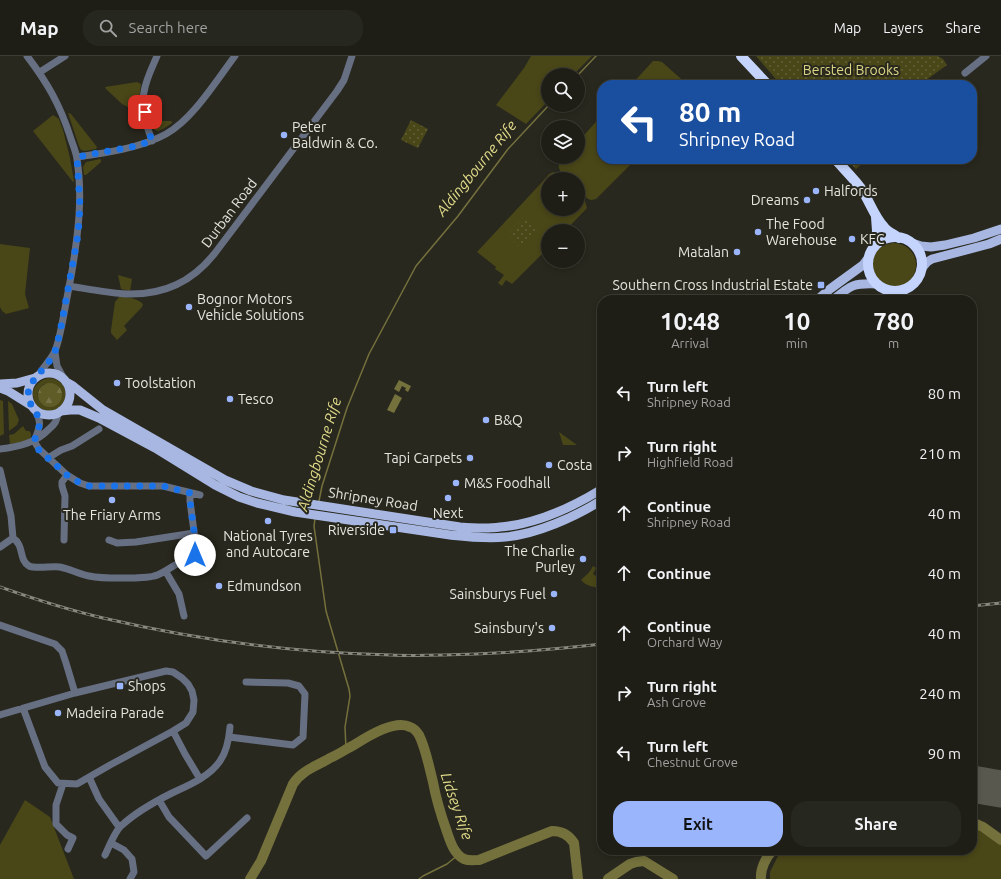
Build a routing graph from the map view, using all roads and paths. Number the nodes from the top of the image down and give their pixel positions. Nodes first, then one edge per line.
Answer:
1 (27, 56) edge
2 (65, 56) edge
3 (157, 56) edge
4 (235, 56) edge
5 (352, 56) edge
6 (741, 56) edge
7 (986, 56) edge
8 (40, 72) junction
9 (965, 73) dead end
10 (763, 80) edge
11 (152, 141) junction
12 (77, 157) junction
13 (839, 164) edge
14 (876, 215) junction
15 (1001, 229) edge
16 (899, 238) junction
17 (1001, 239) edge
18 (912, 244) junction
19 (875, 246) junction
20 (869, 258) junction
21 (921, 269) junction
22 (877, 284) junction
23 (69, 286) junction
24 (823, 295) edge
25 (839, 295) edge
26 (55, 352) junction
27 (37, 377) junction
28 (65, 381) junction
29 (0, 384) edge
30 (0, 388) edge
31 (32, 407) junction
32 (60, 412) junction
33 (99, 430) dead end
34 (34, 441) junction
35 (0, 449) edge
36 (48, 458) junction
37 (0, 470) edge
38 (67, 475) junction
39 (1, 478) edge
40 (597, 492) edge
41 (190, 493) junction
42 (200, 495) dead end
43 (597, 503) edge
44 (194, 533) junction
45 (13, 538) junction
46 (64, 540) dead end
47 (108, 540) dead end
48 (0, 547) edge
49 (166, 572) junction
50 (184, 616) dead end
51 (0, 625) edge
52 (246, 682) dead end
53 (75, 693) junction
54 (23, 708) junction
55 (0, 715) edge
56 (230, 727) dead end
57 (173, 731) junction
58 (229, 737) junction
59 (89, 777) junction
60 (200, 779) junction
61 (62, 784) junction
62 (160, 800) junction
63 (247, 818) dead end
64 (119, 827) junction
65 (111, 842) junction
66 (68, 850) dead end
67 (105, 855) dead end
68 (130, 879) edge

1 - 8 street
2 - 8 street
3 - 11 street
4 - 11 street
5 - 23 street, Durban Road
6 - 10 highway
7 - 9 street
8 - 12 street
11 - 12 street
12 - 23 street
13 - 14 highway
14 - 16 highway
14 - 19 highway
15 - 18 main road
16 - 18 highway
16 - 19 highway
17 - 21 main road
18 - 21 highway
19 - 20 highway
20 - 22 highway
20 - 24 main road
21 - 22 highway
22 - 25 main road
23 - 26 street
26 - 27 street
26 - 28 street
27 - 28 main road, Shripney Road
27 - 29 main road, Shripney Road
27 - 31 main road
28 - 32 main road
28 - 40 main road, Shripney Road
30 - 31 main road, Shripney Road
31 - 32 main road, Shripney Road
31 - 34 street
32 - 34 street
32 - 43 main road, Shripney Road
33 - 36 street
34 - 35 street
34 - 36 street
36 - 38 street
37 - 39 street
38 - 41 street
38 - 46 street
39 - 45 street
41 - 42 street
41 - 44 street
44 - 47 street
44 - 49 street
45 - 48 street
45 - 49 street
49 - 50 street
51 - 53 street
52 - 58 street
53 - 54 street
53 - 57 street
54 - 55 street
54 - 61 street
56 - 58 street
57 - 59 street
57 - 60 street
58 - 60 street
59 - 61 street
59 - 64 street
60 - 62 street
61 - 66 street
62 - 63 street
62 - 64 street
64 - 65 street
65 - 67 street
65 - 68 street

